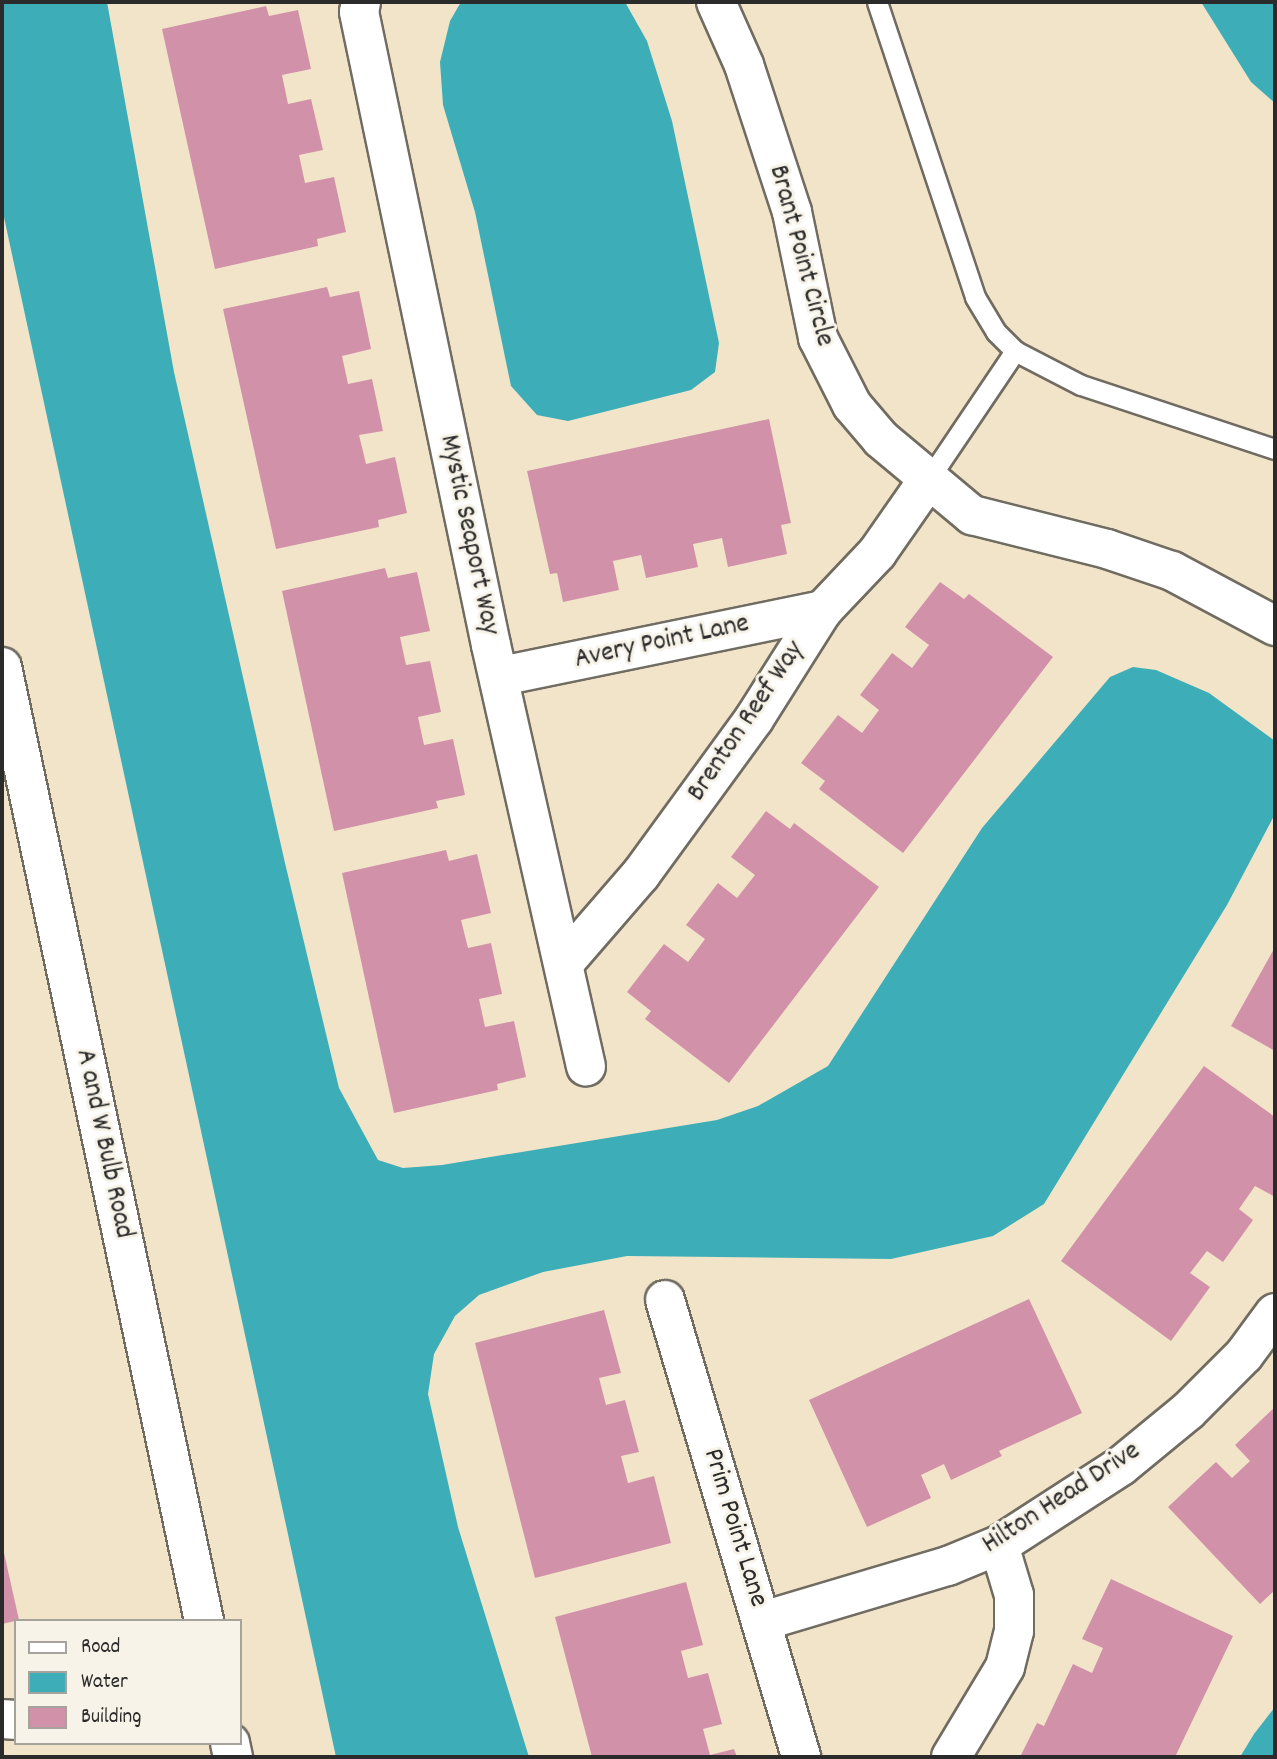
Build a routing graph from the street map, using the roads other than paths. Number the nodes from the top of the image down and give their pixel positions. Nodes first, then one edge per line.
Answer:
1 (361, 2) edge
2 (716, 2) edge
3 (877, 2) edge
4 (1015, 351) junction
5 (1275, 449) edge
6 (928, 480) junction
7 (822, 610) junction
8 (1275, 626) edge
9 (2, 667) edge
10 (501, 677) junction
11 (564, 963) junction
12 (586, 1066) dead end
13 (665, 1300) dead end
14 (1275, 1313) edge
15 (999, 1545) junction
16 (204, 1619) edge
17 (763, 1621) junction
18 (801, 1757) edge
19 (951, 1757) edge

1 - 10 street, Mystic Seaport Way
2 - 6 street, Brant Point Circle
3 - 4 lane
4 - 5 lane
4 - 6 lane
6 - 7 street, Brenton Reef Way
6 - 8 street, Brant Point Circle
7 - 10 street, Avery Point Lane
7 - 11 street, Brenton Reef Way
9 - 16 street, A and W Bulb Road
10 - 11 street, Mystic Seaport Way
11 - 12 street, Mystic Seaport Way
13 - 17 street, Prim Point Lane
14 - 15 street, Hilton Head Drive
15 - 17 street, Hilton Head Drive
15 - 19 street
17 - 18 street, Prim Point Lane

